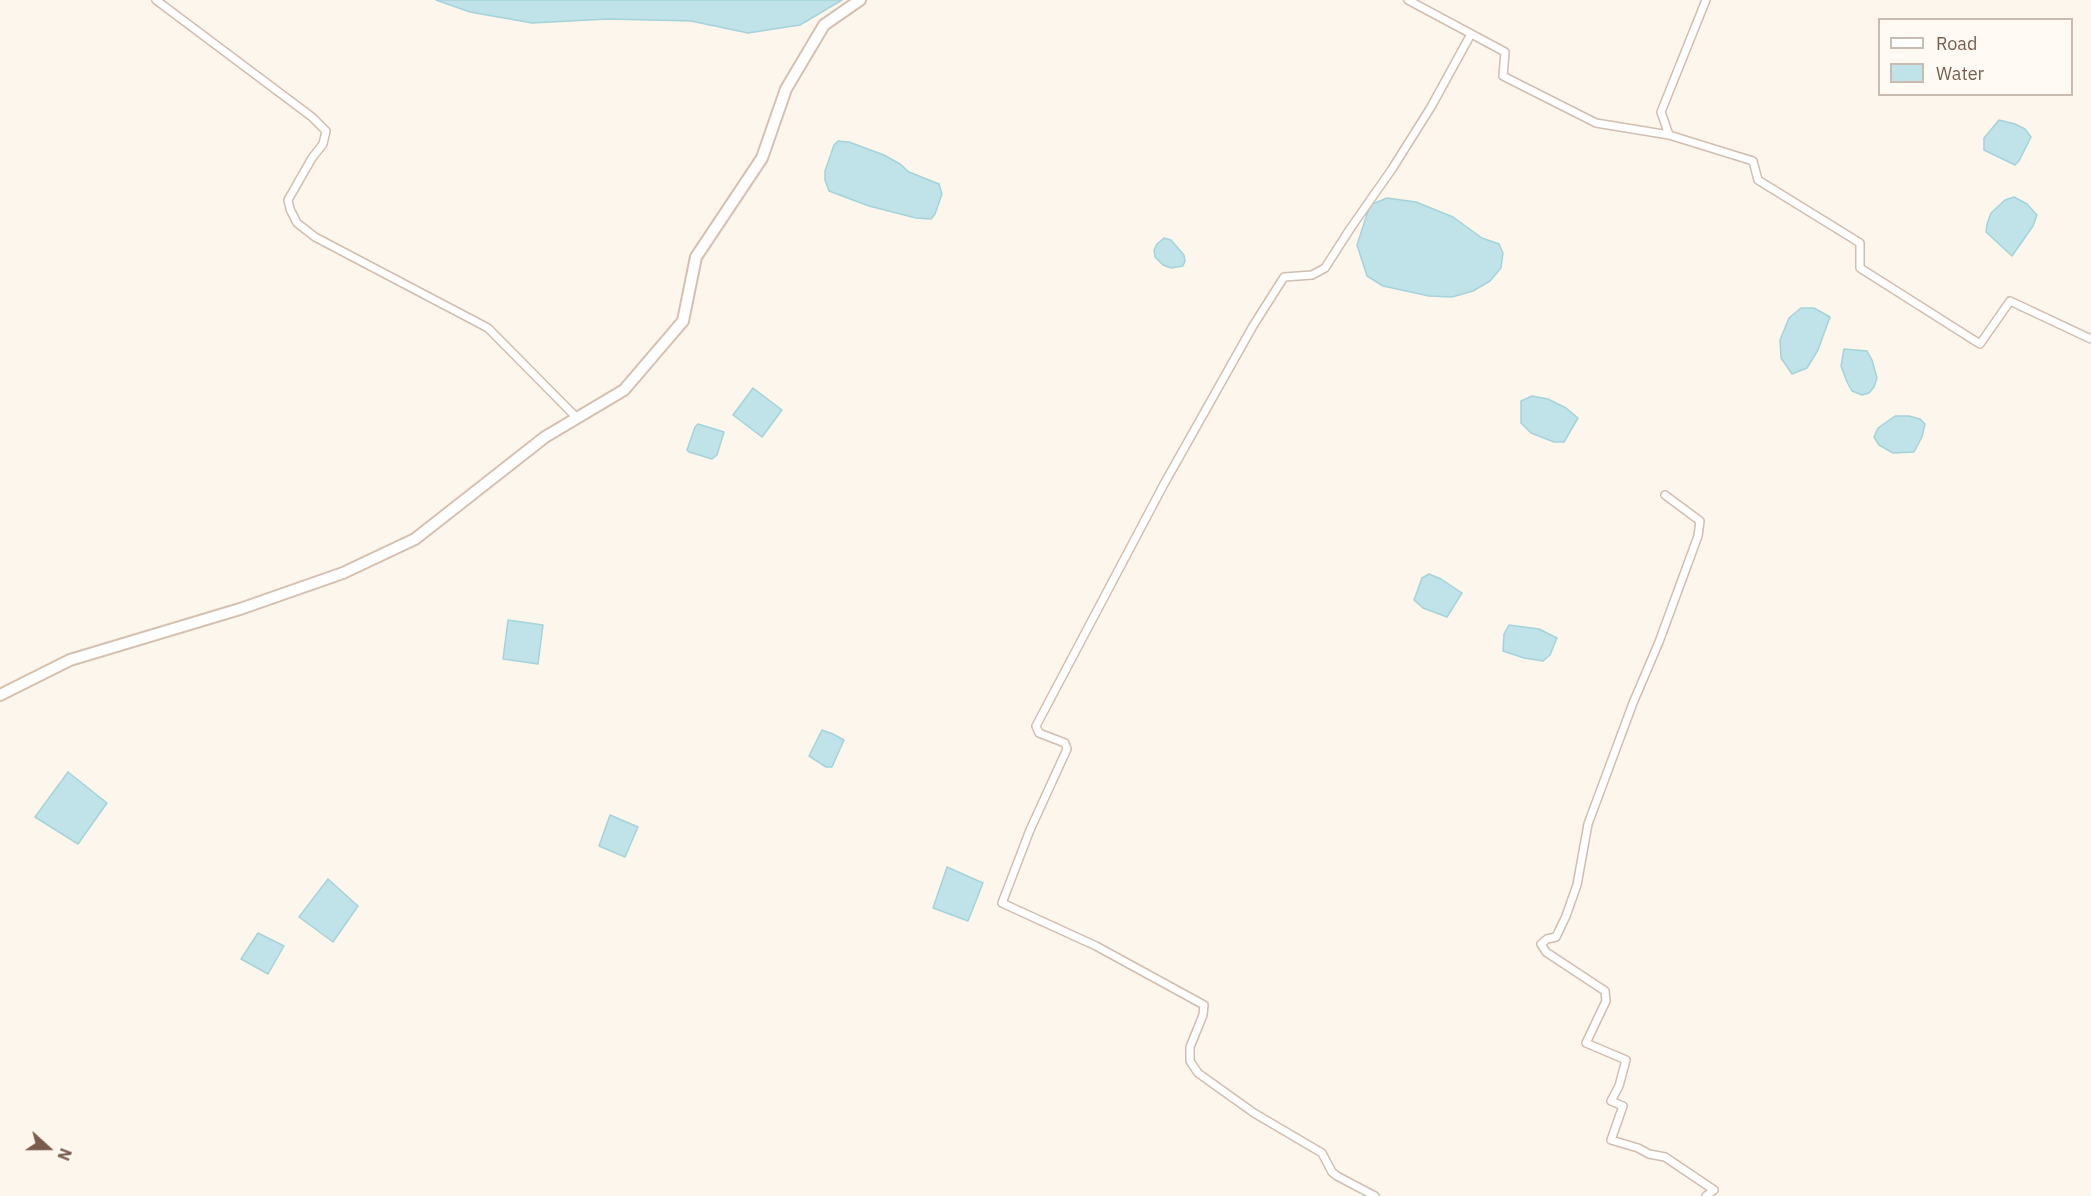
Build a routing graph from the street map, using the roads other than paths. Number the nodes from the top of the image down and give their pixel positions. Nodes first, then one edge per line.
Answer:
1 (156, 0) edge
2 (860, 0) edge
3 (1408, 0) edge
4 (1706, 0) edge
5 (1471, 34) junction
6 (1669, 135) junction
7 (2091, 339) edge
8 (577, 418) junction
9 (1665, 495) dead end
10 (0, 694) edge
11 (1375, 1196) edge
12 (1706, 1196) edge

1 - 8 street
2 - 8 main road
3 - 5 street
4 - 6 street
5 - 6 street
5 - 11 street
6 - 7 street
8 - 10 main road
9 - 12 street

